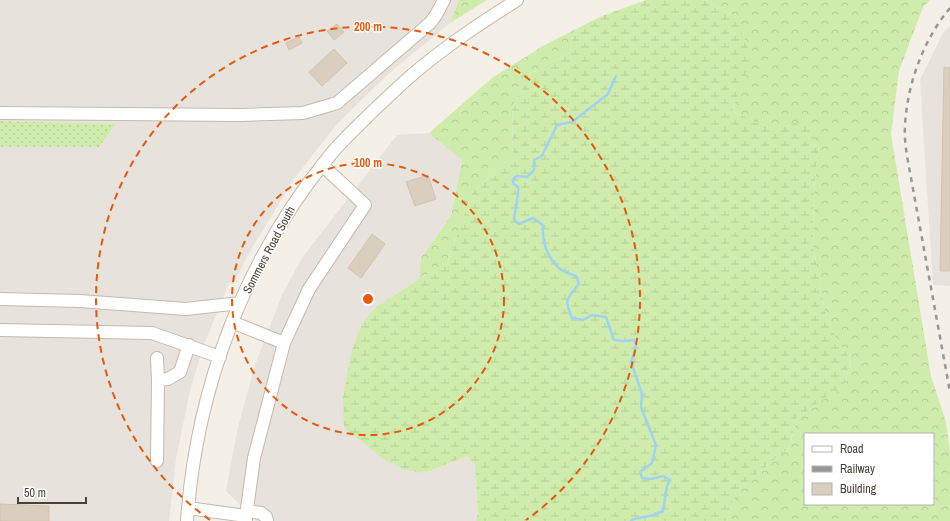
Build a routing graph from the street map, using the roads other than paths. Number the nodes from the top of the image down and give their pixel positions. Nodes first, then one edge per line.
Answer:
1 (444, 0) edge
2 (517, 0) edge
3 (0, 113) edge
4 (322, 165) junction
5 (0, 299) edge
6 (240, 303) junction
7 (232, 322) junction
8 (0, 330) edge
9 (284, 343) junction
10 (189, 345) junction
11 (220, 357) junction
12 (157, 358) dead end
13 (158, 380) junction
14 (157, 461) dead end
15 (188, 508) junction
16 (246, 516) edge
17 (187, 521) edge
18 (266, 521) edge

1 - 3 street
2 - 4 street, Sommers Road South
4 - 6 street, Sommers Road South
4 - 9 street
5 - 6 street
6 - 7 street, Sommers Road South
7 - 9 street
7 - 11 street, Sommers Road South
8 - 10 street
9 - 16 street
10 - 11 street
10 - 13 street
11 - 15 street, Sommers Road South
12 - 13 street
13 - 14 street
15 - 16 street
15 - 17 street, Sommers Road South
16 - 18 street

